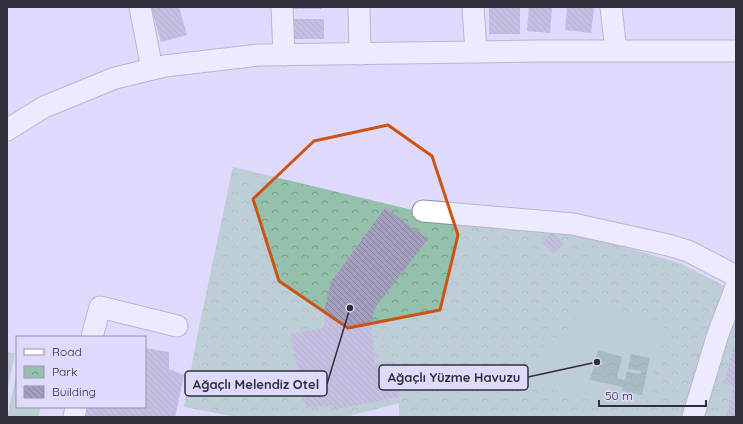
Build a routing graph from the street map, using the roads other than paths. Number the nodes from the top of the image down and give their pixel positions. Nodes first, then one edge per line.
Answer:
1 (140, 7) edge
2 (282, 7) edge
3 (359, 7) edge
4 (473, 7) edge
5 (611, 7) edge
6 (616, 51) junction
7 (736, 51) edge
8 (476, 52) junction
9 (360, 54) junction
10 (284, 55) junction
11 (152, 69) junction
12 (7, 130) edge
13 (424, 211) dead end
14 (736, 276) edge
15 (736, 287) edge
16 (178, 326) dead end
17 (92, 336) edge
18 (693, 417) edge

1 - 11 street
2 - 10 street
3 - 9 street
4 - 8 street
5 - 6 street
6 - 7 street
6 - 8 street
8 - 9 street
9 - 10 street
10 - 11 street
11 - 12 street
13 - 14 street
15 - 18 street
16 - 17 street

